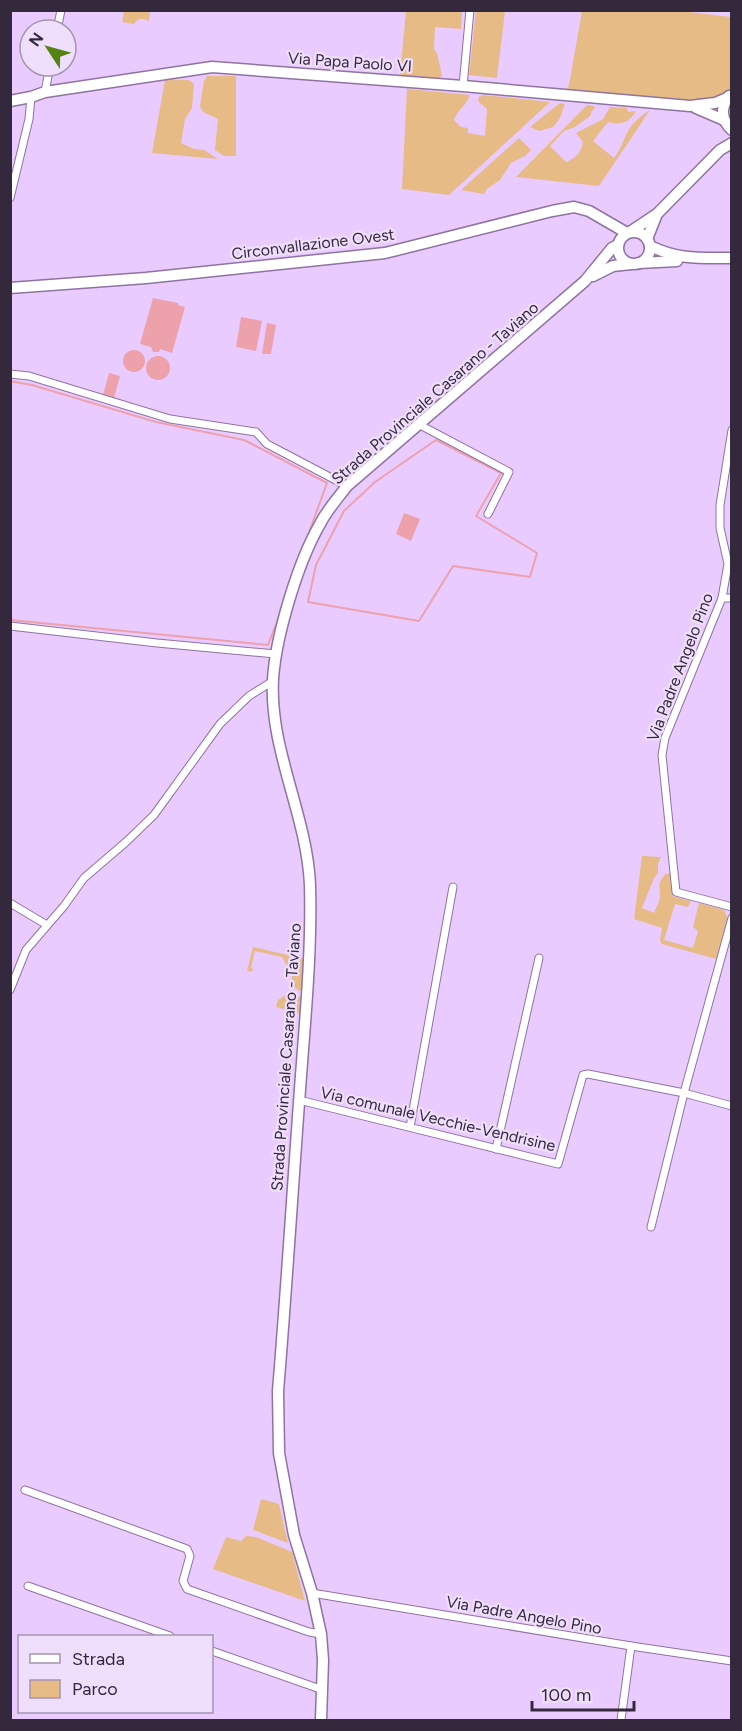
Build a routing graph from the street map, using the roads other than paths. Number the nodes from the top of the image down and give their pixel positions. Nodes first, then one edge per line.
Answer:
1 (470, 10) edge
2 (48, 78) edge
3 (463, 86) junction
4 (45, 92) junction
5 (729, 96) edge
6 (31, 98) junction
7 (10, 101) edge
8 (690, 106) junction
9 (727, 125) edge
10 (732, 143) edge
11 (720, 150) junction
12 (10, 198) edge
13 (657, 214) junction
14 (624, 238) junction
15 (648, 242) junction
16 (689, 258) junction
17 (732, 258) edge
18 (635, 264) junction
19 (585, 281) junction
20 (10, 288) edge
21 (10, 374) edge
22 (420, 425) junction
23 (732, 430) edge
24 (347, 486) junction
25 (488, 514) dead end
26 (722, 598) junction
27 (732, 598) edge
28 (10, 626) edge
29 (276, 654) junction
30 (273, 681) junction
31 (453, 887) dead end
32 (10, 903) edge
33 (732, 907) edge
34 (732, 918) edge
35 (47, 925) junction
36 (539, 958) dead end
37 (10, 990) edge
38 (684, 1093) junction
39 (299, 1100) junction
40 (732, 1106) edge
41 (410, 1128) junction
42 (496, 1149) junction
43 (651, 1227) dead end
44 (25, 1490) dead end
45 (28, 1586) dead end
46 (312, 1593) junction
47 (321, 1634) junction
48 (167, 1635) edge
49 (631, 1647) junction
50 (213, 1651) edge
51 (732, 1661) edge
52 (323, 1690) junction
53 (321, 1720) edge
54 (621, 1720) edge

1 - 3 street
2 - 4 street
3 - 4 main road, Via Papa Paolo VI
3 - 8 main road, Via Papa Paolo VI
4 - 6 main road, Via Papa Paolo VI
5 - 8 main road, Via Papa Paolo VI
5 - 9 main road
6 - 7 main road, Via Papa Paolo VI
6 - 12 street
8 - 9 main road, Via Papa Paolo VI
9 - 11 main road
10 - 11 main road
11 - 13 main road
13 - 14 main road, Strada Provinciale Casarano - Taviano
13 - 15 main road
14 - 15 main road
14 - 18 main road
14 - 19 main road, Strada Provinciale Casarano - Taviano
14 - 20 main road, Circonvallazione Ovest
15 - 16 main road
15 - 18 main road
16 - 17 main road
16 - 18 main road
18 - 19 main road
19 - 22 main road, Strada Provinciale Casarano - Taviano
21 - 24 street
22 - 24 main road, Strada Provinciale Casarano - Taviano
22 - 25 street
23 - 26 street, Via Padre Angelo Pino
24 - 29 main road, Strada Provinciale Casarano - Taviano
26 - 27 street
26 - 33 street, Via Padre Angelo Pino
28 - 29 street
29 - 30 main road, Strada Provinciale Casarano - Taviano
30 - 35 street
30 - 39 main road, Strada Provinciale Casarano - Taviano
31 - 41 street
32 - 35 street
34 - 38 street
35 - 37 street
36 - 42 street
38 - 40 street
38 - 42 street, Via comunale Vecchie-Vendrisine
38 - 43 street
39 - 41 street, Via comunale Vecchie-Vendrisine
39 - 46 main road, Strada Provinciale Casarano - Taviano
41 - 42 street, Via comunale Vecchie-Vendrisine
44 - 47 street
45 - 48 street
46 - 47 main road, Strada Provinciale Casarano - Taviano
46 - 49 street, Via Padre Angelo Pino
47 - 52 main road, Strada Provinciale Casarano - Taviano
49 - 51 street, Via Padre Angelo Pino
49 - 54 street
50 - 52 street
52 - 53 main road, Strada Provinciale Casarano - Taviano

